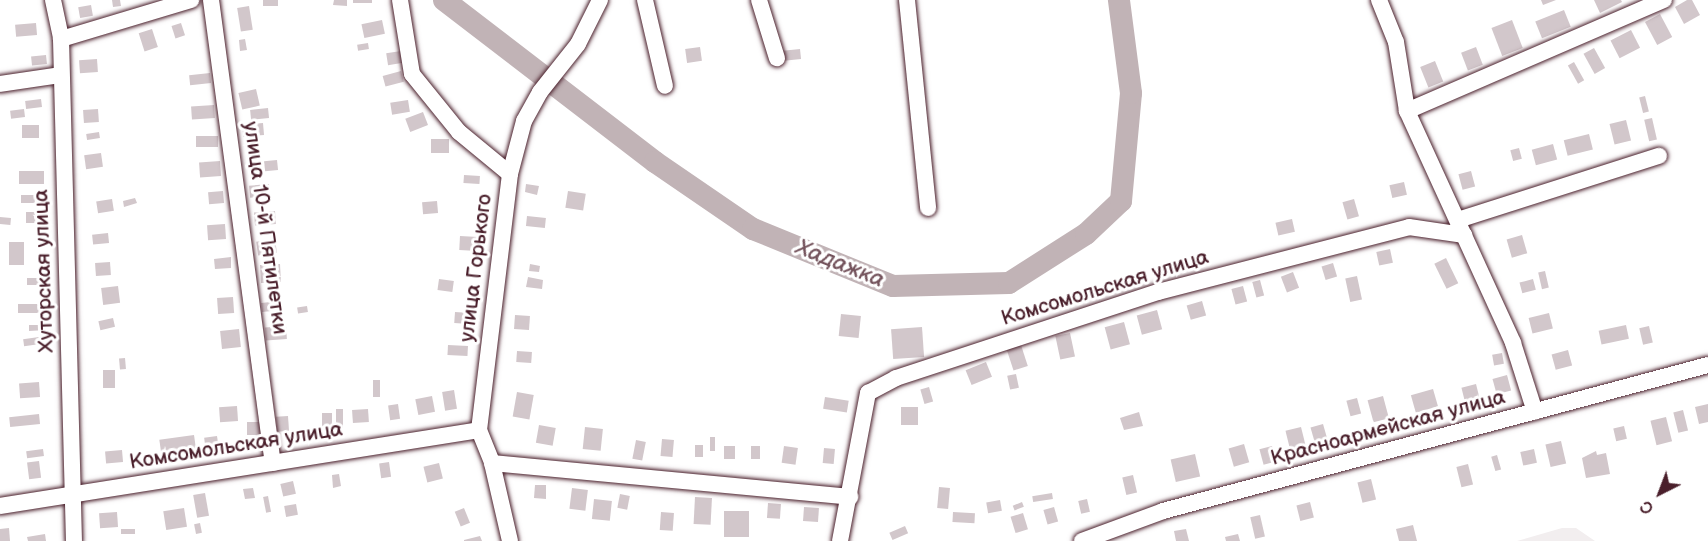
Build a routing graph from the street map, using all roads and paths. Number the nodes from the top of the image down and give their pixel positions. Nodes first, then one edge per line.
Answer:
1 (52, 0) edge
2 (191, 0) edge
3 (211, 0) edge
4 (400, 0) edge
5 (600, 0) edge
6 (645, 0) edge
7 (759, 0) edge
8 (907, 0) edge
9 (1379, 0) edge
10 (1664, 0) edge
11 (61, 39) junction
12 (777, 58) dead end
13 (60, 75) junction
14 (0, 84) edge
15 (665, 86) dead end
16 (1407, 111) junction
17 (1659, 156) dead end
18 (510, 174) junction
19 (928, 208) dead end
20 (1461, 227) junction
21 (1708, 365) edge
22 (1535, 412) junction
23 (479, 430) junction
24 (273, 463) junction
25 (492, 463) junction
26 (74, 495) junction
27 (850, 497) junction
28 (0, 506) edge
29 (74, 541) edge
30 (510, 541) edge
31 (840, 541) edge
32 (1082, 541) edge

1 - 11 street, Хуторская улица
2 - 11 street
3 - 24 street, улица 10-й Пятилетки
4 - 18 street, улица Горького
5 - 18 street
6 - 15 street
7 - 12 street
8 - 19 street
9 - 16 street
10 - 16 street
11 - 13 street, Хуторская улица
13 - 14 street
13 - 26 street, Хуторская улица
16 - 20 street
17 - 20 street, Комсомольская улица
18 - 23 street, улица Горького
20 - 22 street
20 - 27 street, Комсомольская улица
21 - 22 street, Красноармейская улица
22 - 32 street, Красноармейская улица
23 - 24 street, Комсомольская улица
23 - 25 street, улица Горького
24 - 26 street, Комсомольская улица
25 - 27 street
25 - 30 street, улица Горького
26 - 28 street, Комсомольская улица
26 - 29 street, Хуторская улица
27 - 31 street, Комсомольская улица

